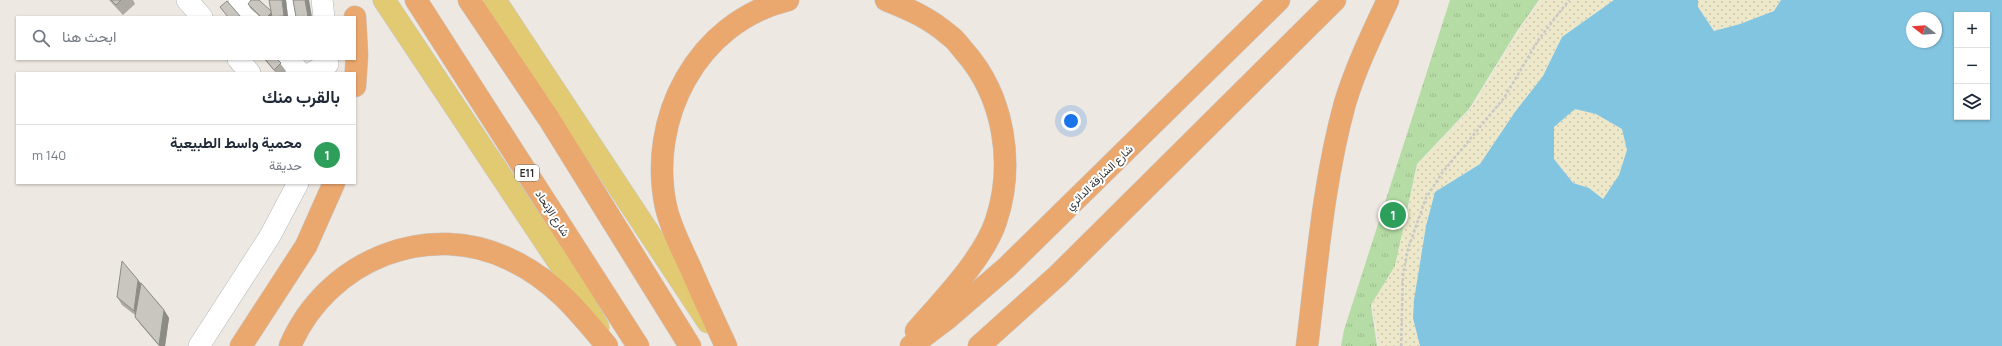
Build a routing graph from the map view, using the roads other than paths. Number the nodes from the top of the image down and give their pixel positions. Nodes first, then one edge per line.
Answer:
1 (187, 0) edge
2 (239, 0) edge
3 (291, 0) edge
4 (322, 0) edge
5 (353, 0) edge
6 (384, 0) edge
7 (416, 0) edge
8 (469, 0) edge
9 (495, 0) edge
10 (788, 0) edge
11 (886, 0) edge
12 (1279, 0) edge
13 (1335, 0) edge
14 (1388, 0) edge
15 (201, 16) edge
16 (252, 16) edge
17 (294, 16) edge
18 (324, 16) edge
19 (355, 16) edge
20 (356, 36) edge
21 (239, 60) edge
22 (289, 60) edge
23 (249, 72) edge
24 (299, 72) edge
25 (356, 72) edge
26 (297, 184) edge
27 (334, 184) edge
28 (200, 346) edge
29 (241, 346) edge
30 (290, 346) edge
31 (608, 346) edge
32 (638, 346) edge
33 (690, 346) edge
34 (725, 346) edge
35 (902, 346) edge
36 (911, 346) edge
37 (979, 346) edge
38 (1307, 346) edge

1 - 15 lane
2 - 16 lane
3 - 17 lane
4 - 18 lane
5 - 19 highway
6 - 31 main road
7 - 32 highway, شارع الإتحاد / E11
8 - 33 highway
9 - 34 main road
10 - 34 highway
11 - 35 highway
12 - 36 highway, شارع الشارقة الدائري
13 - 37 highway
14 - 38 highway
20 - 25 highway
21 - 23 lane
22 - 24 lane
26 - 28 lane
27 - 29 highway
30 - 31 highway

